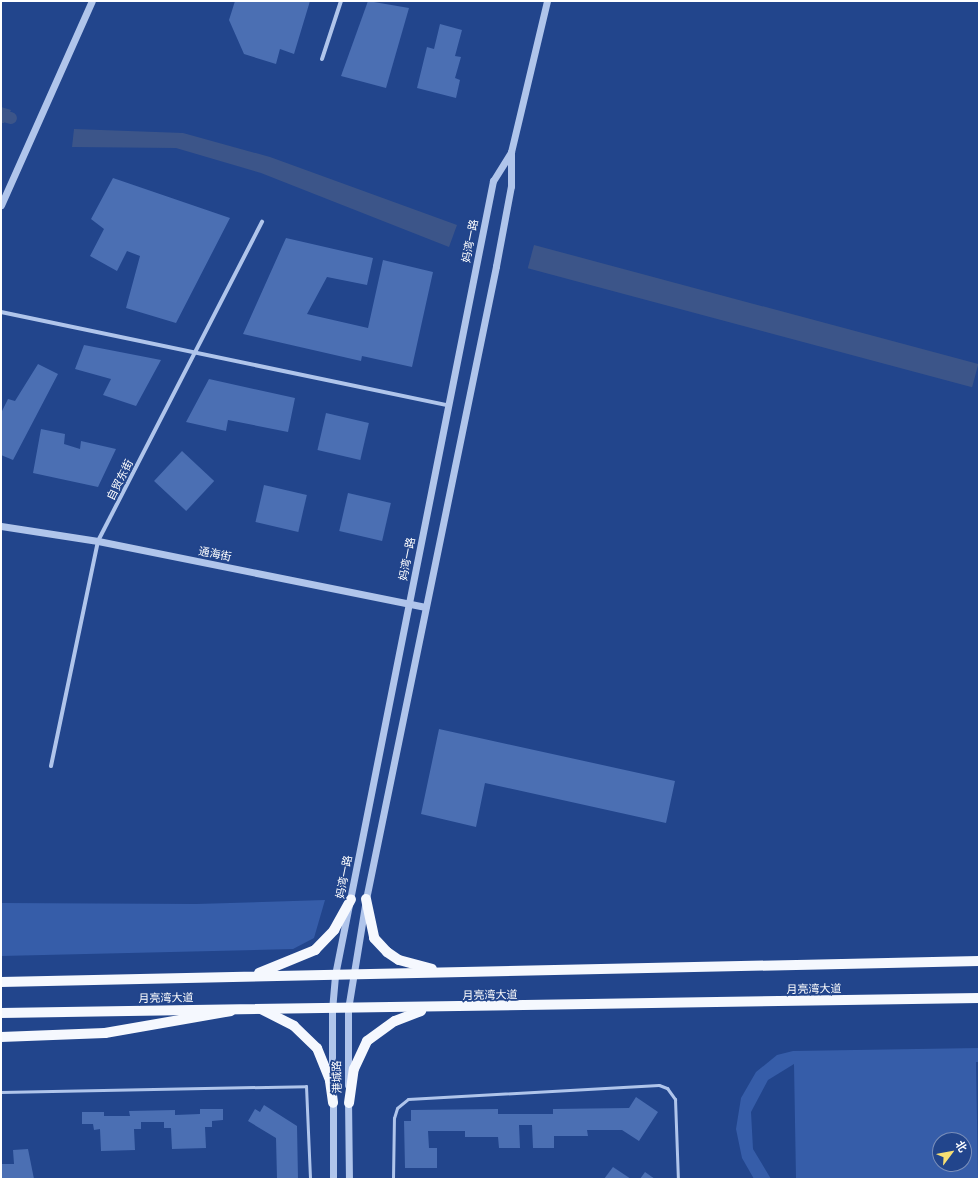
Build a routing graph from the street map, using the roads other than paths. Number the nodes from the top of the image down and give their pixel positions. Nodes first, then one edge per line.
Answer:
1 (92, 1) edge
2 (341, 1) edge
3 (547, 1) edge
4 (322, 59) dead end
5 (511, 152) junction
6 (1, 205) edge
7 (262, 222) dead end
8 (1, 312) edge
9 (195, 353) junction
10 (449, 406) junction
11 (1, 526) edge
12 (98, 541) junction
13 (409, 604) junction
14 (425, 607) junction
15 (51, 766) dead end
16 (351, 898) junction
17 (366, 899) junction
18 (979, 961) edge
19 (446, 972) junction
20 (352, 974) junction
21 (335, 975) junction
22 (242, 977) junction
23 (1, 982) edge
24 (979, 998) edge
25 (257, 1007) junction
26 (240, 1008) junction
27 (441, 1008) junction
28 (348, 1009) junction
29 (332, 1010) junction
30 (1, 1013) edge
31 (1, 1037) edge
32 (1, 1092) edge
33 (333, 1103) junction
34 (348, 1103) junction
35 (310, 1179) edge
36 (334, 1179) edge
37 (349, 1179) edge
38 (393, 1179) edge
39 (678, 1179) edge

1 - 6 street
2 - 4 street
3 - 5 street, 妈湾一路
5 - 10 street, 妈湾一路
5 - 14 street, 妈湾一路
7 - 9 street, 自贸东街
8 - 9 street
9 - 10 street
9 - 12 street, 自贸东街
10 - 13 street, 妈湾一路
11 - 12 street, 通海街
12 - 13 street, 通海街
12 - 15 street, 自贸东街
13 - 14 street, 通海街
13 - 16 street, 妈湾一路
14 - 17 street, 妈湾一路
16 - 21 street, 妈湾一路
16 - 22 main road
17 - 19 main road
17 - 20 street, 妈湾一路
18 - 19 main road, 月亮湾大道
19 - 20 main road, 月亮湾大道
20 - 21 main road, 月亮湾大道
20 - 28 street, 港城路
21 - 22 main road, 月亮湾大道
21 - 29 street, 港城路
22 - 23 main road, 月亮湾大道
24 - 27 main road, 月亮湾大道
25 - 26 main road, 月亮湾大道
25 - 29 main road, 月亮湾大道
25 - 33 main road
26 - 30 main road, 月亮湾大道
26 - 31 main road
27 - 28 main road, 月亮湾大道
27 - 34 main road
28 - 29 main road, 月亮湾大道
28 - 34 street, 港城路
29 - 33 street, 港城路
32 - 35 lane
33 - 36 street, 港城路
34 - 37 street, 港城路
38 - 39 lane

